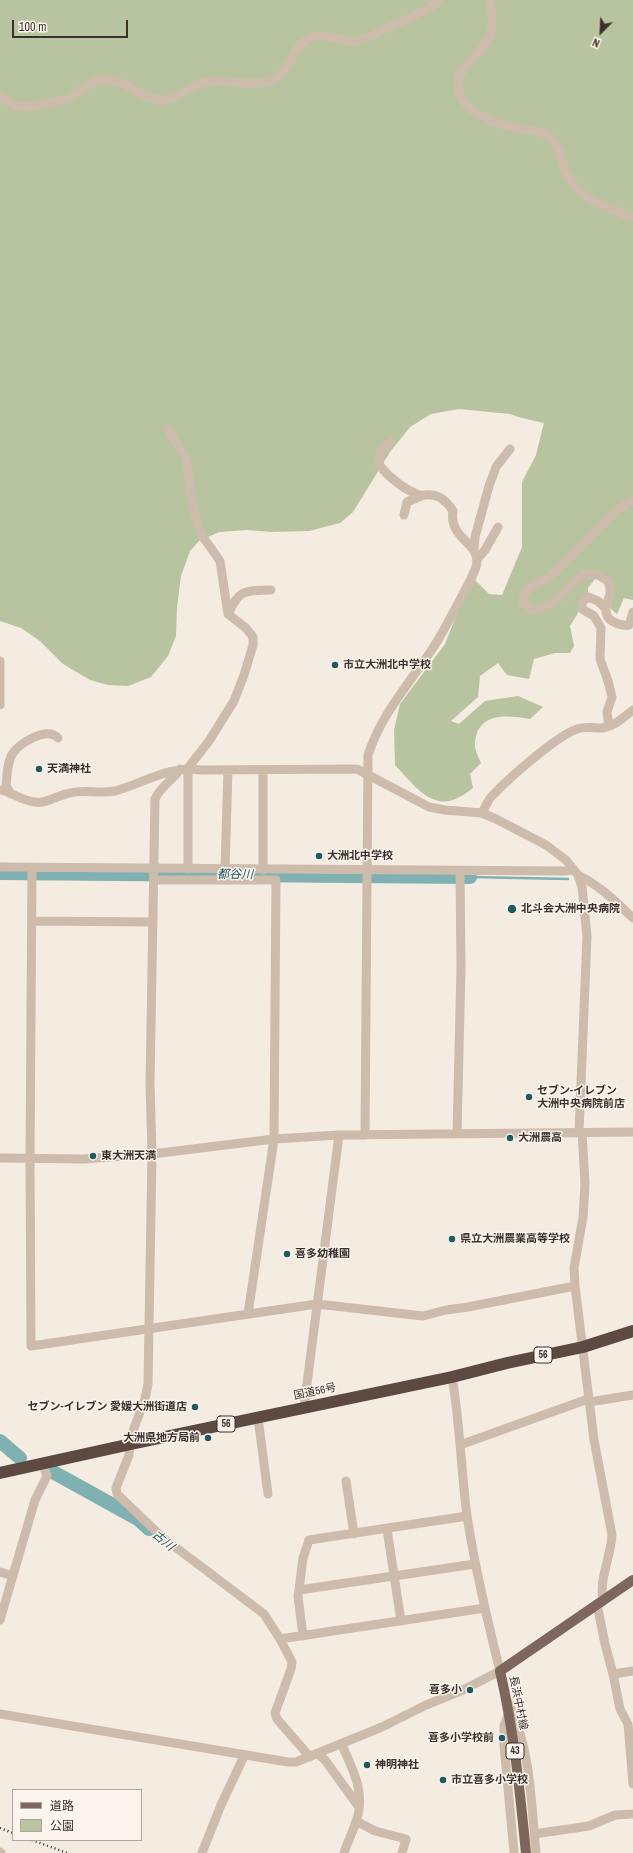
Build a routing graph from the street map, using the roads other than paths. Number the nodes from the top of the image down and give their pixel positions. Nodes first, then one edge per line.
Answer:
1 (440, 0) edge
2 (490, 0) edge
3 (0, 96) edge
4 (633, 217) edge
5 (168, 429) dead end
6 (390, 441) dead end
7 (510, 449) dead end
8 (421, 496) junction
9 (633, 500) edge
10 (404, 515) dead end
11 (498, 527) dead end
12 (474, 549) junction
13 (477, 559) junction
14 (271, 590) dead end
15 (606, 609) junction
16 (633, 612) edge
17 (228, 614) junction
18 (0, 661) edge
19 (0, 705) edge
20 (633, 710) edge
21 (609, 726) junction
22 (58, 738) dead end
23 (184, 769) junction
24 (228, 770) junction
25 (263, 770) junction
26 (368, 774) junction
27 (0, 790) edge
28 (11, 794) junction
29 (482, 813) junction
30 (0, 868) edge
31 (188, 869) junction
32 (225, 869) junction
33 (263, 870) junction
34 (32, 872) junction
35 (576, 872) junction
36 (154, 874) junction
37 (276, 875) junction
38 (367, 875) junction
39 (460, 876) junction
40 (633, 918) edge
41 (32, 921) junction
42 (153, 922) junction
43 (580, 1132) junction
44 (633, 1132) edge
45 (458, 1134) junction
46 (339, 1135) junction
47 (365, 1135) junction
48 (274, 1139) junction
49 (152, 1154) junction
50 (0, 1158) edge
51 (30, 1159) junction
52 (575, 1286) junction
53 (317, 1304) junction
54 (248, 1314) junction
55 (150, 1328) junction
56 (633, 1331) edge
57 (583, 1347) junction
58 (452, 1377) junction
59 (633, 1395) edge
60 (589, 1400) junction
61 (304, 1408) junction
62 (258, 1418) junction
63 (131, 1444) junction
64 (460, 1445) junction
65 (43, 1465) junction
66 (0, 1473) edge
67 (346, 1481) dead end
68 (268, 1494) dead end
69 (467, 1516) junction
70 (387, 1529) junction
71 (354, 1534) junction
72 (475, 1564) junction
73 (0, 1572) edge
74 (394, 1575) junction
75 (13, 1576) junction
76 (633, 1580) edge
77 (299, 1590) junction
78 (600, 1602) junction
79 (485, 1608) junction
80 (0, 1620) edge
81 (401, 1622) junction
82 (303, 1636) junction
83 (280, 1639) junction
84 (500, 1671) junction
85 (633, 1671) edge
86 (613, 1674) junction
87 (506, 1697) junction
88 (0, 1714) edge
89 (342, 1745) junction
90 (510, 1749) junction
91 (525, 1750) junction
92 (244, 1756) junction
93 (314, 1756) junction
94 (633, 1784) edge
95 (359, 1807) junction
96 (633, 1814) edge
97 (356, 1821) junction
98 (529, 1833) junction
99 (202, 1853) edge
100 (344, 1853) edge
101 (402, 1853) edge
102 (514, 1853) edge
103 (526, 1853) edge
104 (536, 1853) edge

1 - 3 street
2 - 4 street
5 - 17 street
6 - 8 street
7 - 12 street
8 - 10 street
8 - 12 street
9 - 15 street
11 - 13 street
12 - 13 street
13 - 26 street
14 - 17 street
15 - 16 street
15 - 21 street
17 - 23 street
18 - 19 street
20 - 21 street
21 - 29 street
22 - 28 street
23 - 24 street
23 - 28 street
23 - 31 street
23 - 36 street
24 - 25 street
24 - 32 street
25 - 26 street
25 - 33 street
26 - 29 street
26 - 38 street
27 - 28 street
29 - 35 street
30 - 34 street
31 - 32 street
31 - 36 street
32 - 33 street
33 - 37 street
34 - 36 street
34 - 41 street
35 - 39 street
35 - 40 street
35 - 43 street
36 - 37 street
36 - 42 street
37 - 38 street
37 - 48 street
38 - 39 street
38 - 47 street
39 - 45 street
41 - 42 street
41 - 51 street
42 - 49 street
43 - 44 street
43 - 45 street
43 - 52 street
45 - 47 street
46 - 47 street
46 - 48 street
46 - 53 street
48 - 49 street
48 - 54 street
49 - 51 street
49 - 55 street
50 - 51 street
51 - 55 street
52 - 53 street
52 - 57 street
53 - 54 street
53 - 61 street
54 - 55 street
55 - 63 street
56 - 57 highway, 国道56号 / 56
57 - 58 highway, 国道56号 / 56
57 - 60 street
58 - 61 highway, 国道56号 / 56
58 - 64 street
59 - 60 street
60 - 64 street
60 - 78 street
61 - 62 highway, 国道56号 / 56
62 - 63 highway, 国道56号 / 56
62 - 68 street
63 - 65 highway, 国道56号 / 56
63 - 83 street
64 - 69 street
65 - 66 highway, 国道56号 / 56
65 - 75 street
67 - 71 street
69 - 70 street
69 - 72 street
70 - 71 street
70 - 74 street
71 - 77 street
72 - 74 street
72 - 79 street
73 - 75 street
74 - 77 street
74 - 81 street
75 - 80 street
76 - 78 main road, 長浜中村線
77 - 82 street
78 - 84 main road, 長浜中村線
78 - 86 street
79 - 81 street
79 - 84 street
81 - 82 street
82 - 83 street
83 - 93 street
84 - 87 main road, 長浜中村線 / 43
84 - 89 street
85 - 86 street
86 - 94 street
87 - 90 main road, 長浜中村線 / 43
87 - 91 street
88 - 92 street
89 - 93 street
89 - 95 street
90 - 91 street
90 - 98 main road, 長浜中村線 / 43
90 - 102 street
91 - 98 street
92 - 93 street
92 - 99 street
93 - 95 street
95 - 97 street
96 - 98 street
97 - 100 street
97 - 101 street
98 - 103 main road, 長浜中村線 / 43
98 - 104 street

